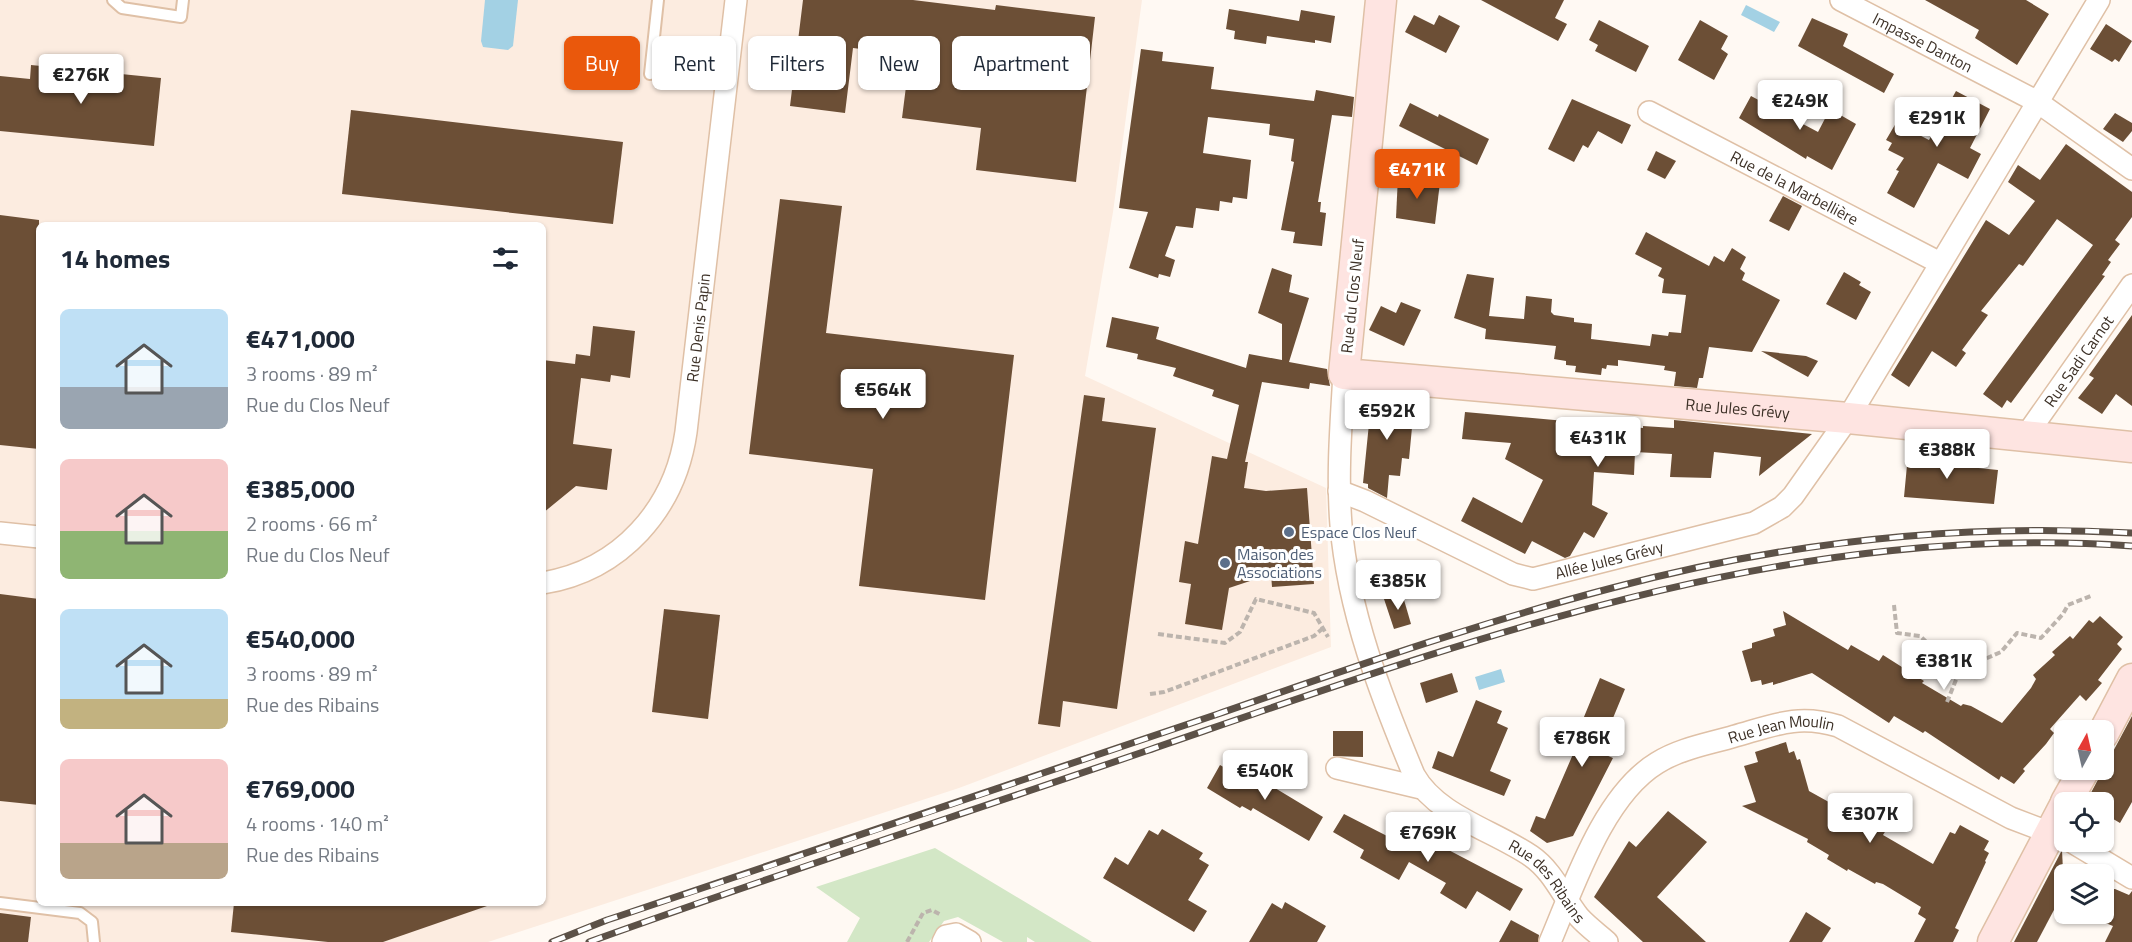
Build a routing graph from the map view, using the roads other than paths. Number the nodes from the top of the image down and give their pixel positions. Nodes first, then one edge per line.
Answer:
1 (113, 0) edge
2 (183, 0) edge
3 (658, 0) edge
4 (736, 0) edge
5 (1381, 0) edge
6 (1841, 0) edge
7 (2099, 0) edge
8 (650, 74) dead end
9 (2036, 101) junction
10 (1649, 112) dead end
11 (2132, 169) edge
12 (1940, 263) junction
13 (2132, 285) edge
14 (1344, 374) junction
15 (1848, 418) junction
16 (2025, 437) junction
17 (2132, 447) edge
18 (1339, 491) junction
19 (0, 532) edge
20 (36, 537) edge
21 (546, 582) edge
22 (1372, 662) joint
23 (2132, 679) edge
24 (2110, 720) edge
25 (1337, 768) dead end
26 (1421, 788) junction
27 (2054, 835) edge
28 (2054, 850) edge
29 (2086, 852) edge
30 (2132, 878) edge
31 (1568, 900) junction
32 (0, 903) edge
33 (94, 942) edge
34 (943, 942) edge
35 (970, 942) edge
36 (1550, 942) edge
37 (1607, 942) edge
38 (1993, 942) edge

1 - 2 lane
3 - 8 lane
4 - 21 street, Rue Denis Papin
5 - 14 street, Rue du Clos Neuf
6 - 9 street, Impasse Danton
7 - 9 street
9 - 11 street, Impasse Danton
9 - 12 street
10 - 12 street, Rue de la Marbellière
12 - 15 street
13 - 16 street, Rue Sadi Carnot
14 - 15 street, Rue Jules Grévy
14 - 18 street, Rue du Clos Neuf
15 - 16 street, Rue Jules Grévy
15 - 18 street, Allée Jules Grévy
16 - 17 street, Rue Jules Grévy
18 - 22 street, Rue du Clos Neuf
19 - 20 street
22 - 26 street, Rue des Ribains
23 - 24 street
25 - 26 street, Rue des Ribains
26 - 31 street, Rue des Ribains
27 - 31 street, Rue Jean Moulin
28 - 38 street
29 - 30 street, Rue Jean Moulin
31 - 36 street, Rue Jean Moulin
31 - 37 street, Rue des Ribains
32 - 33 lane
34 - 35 street

